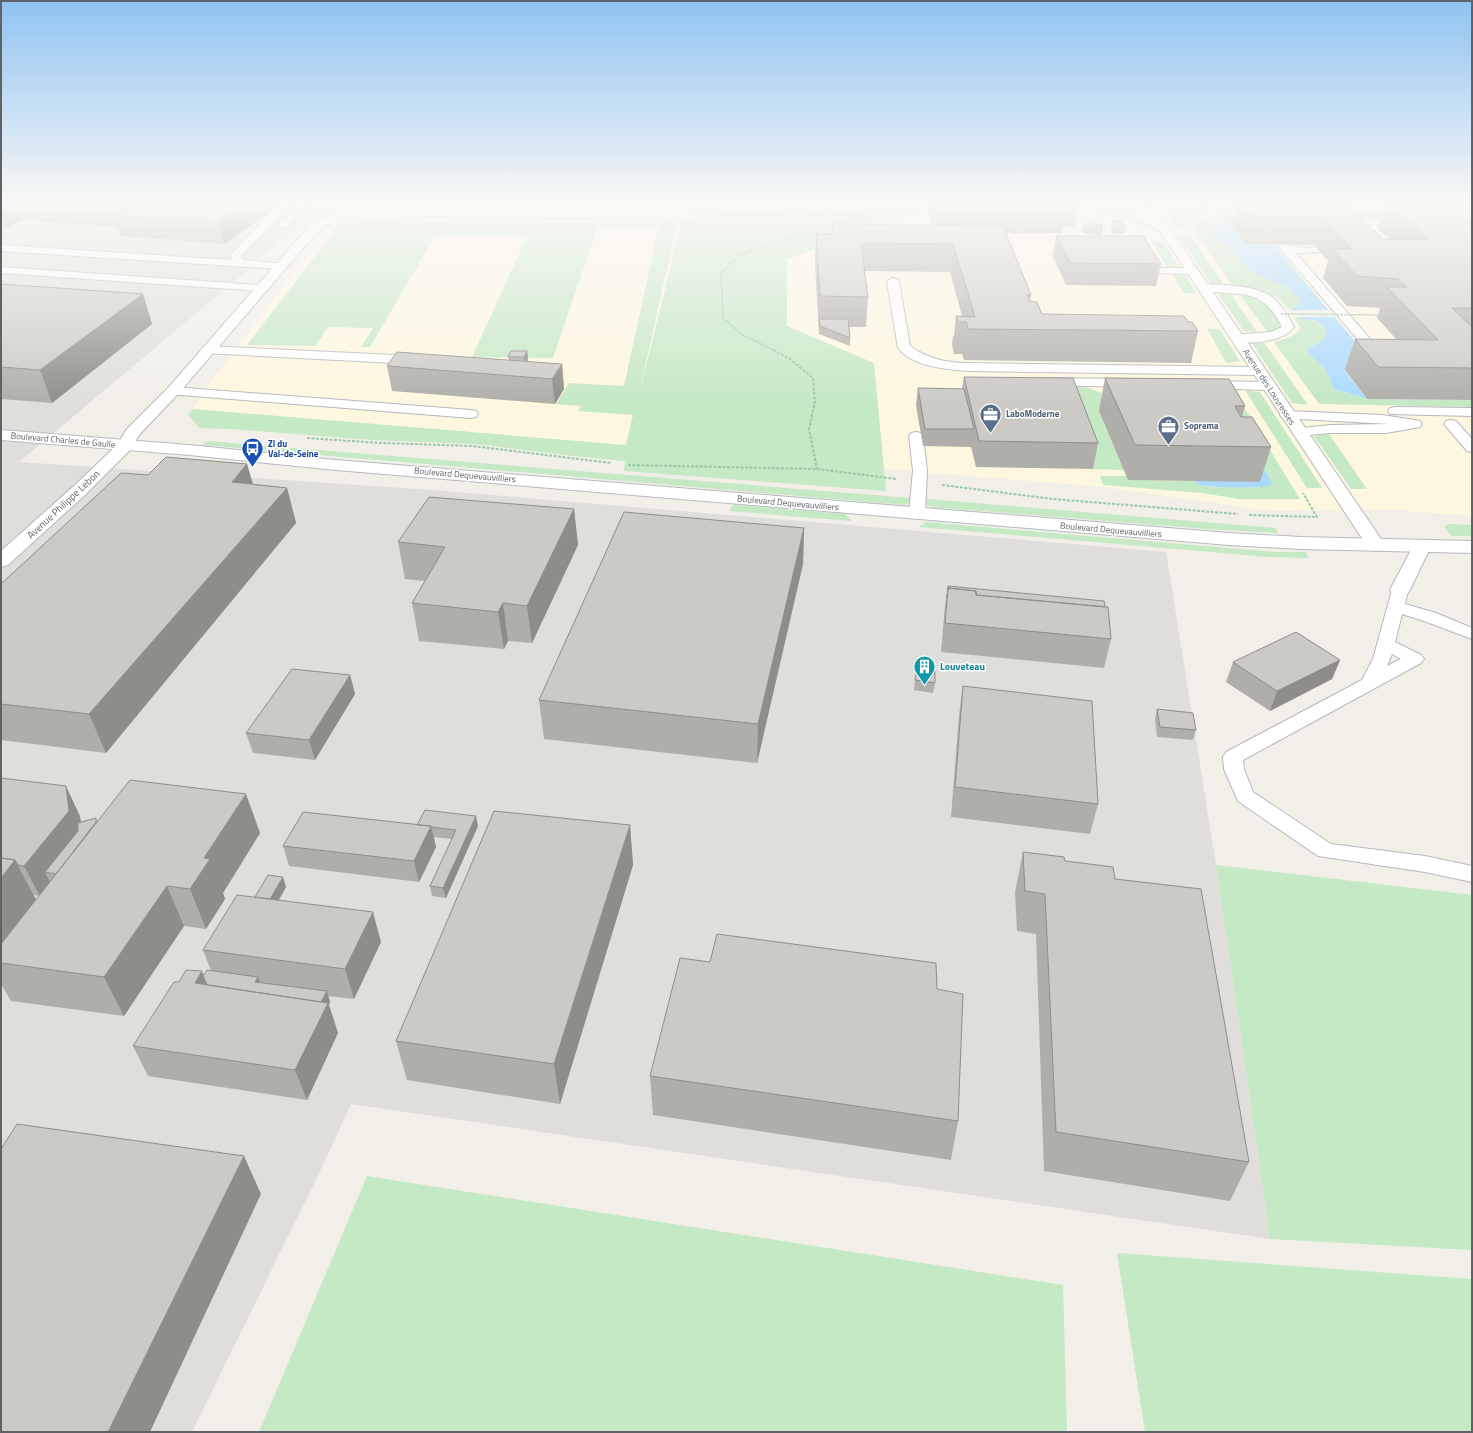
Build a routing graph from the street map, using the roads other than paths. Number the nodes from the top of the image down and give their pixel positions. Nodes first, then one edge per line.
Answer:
1 (28, 272) edge
2 (276, 272) edge
3 (1193, 272) edge
4 (1306, 272) edge
5 (158, 281) junction
6 (893, 281) dead end
7 (1203, 287) junction
8 (261, 288) junction
9 (146, 290) dead end
10 (1237, 338) junction
11 (207, 350) junction
12 (415, 360) edge
13 (1392, 364) edge
14 (1258, 371) junction
15 (1032, 382) edge
16 (1139, 384) edge
17 (1194, 385) edge
18 (1268, 386) junction
19 (173, 391) junction
20 (1286, 412) junction
21 (1472, 412) edge
22 (471, 414) dead end
23 (1415, 424) junction
24 (1451, 424) junction
25 (1472, 424) edge
26 (1299, 432) junction
27 (1, 435) edge
28 (916, 436) dead end
29 (125, 446) junction
30 (1472, 448) edge
31 (917, 514) junction
32 (1376, 545) junction
33 (1422, 546) junction
34 (1472, 547) edge
35 (1, 561) edge
36 (1397, 599) junction
37 (1472, 634) edge
38 (1386, 644) junction
39 (1370, 683) junction
40 (1472, 874) edge

1 - 5 lane
2 - 8 street
3 - 7 street, Avenue des Louvresses
4 - 13 lane
5 - 8 lane
5 - 9 lane
6 - 14 lane
7 - 10 street, Avenue des Louvresses
7 - 10 lane
8 - 11 street
10 - 14 street, Avenue des Louvresses
11 - 12 lane
11 - 19 street
14 - 18 street, Avenue des Louvresses
15 - 16 lane
17 - 18 lane
18 - 20 street, Avenue des Louvresses
19 - 22 lane
19 - 29 street
20 - 21 lane
20 - 23 lane
20 - 26 street, Avenue des Louvresses
23 - 24 lane
23 - 26 lane
24 - 25 lane
24 - 30 lane
26 - 32 street, Avenue des Louvresses
27 - 29 street, Boulevard Charles de Gaulle
28 - 31 lane
29 - 31 street, Boulevard Dequevauvilliers
29 - 35 street, Avenue Philippe Lebon
31 - 32 street, Boulevard Dequevauvilliers
32 - 33 street, Boulevard Dequevauvilliers
33 - 34 street, Boulevard Dequevauvilliers
33 - 36 street
36 - 37 lane
36 - 38 lane
38 - 39 lane
38 - 39 lane
39 - 40 lane

